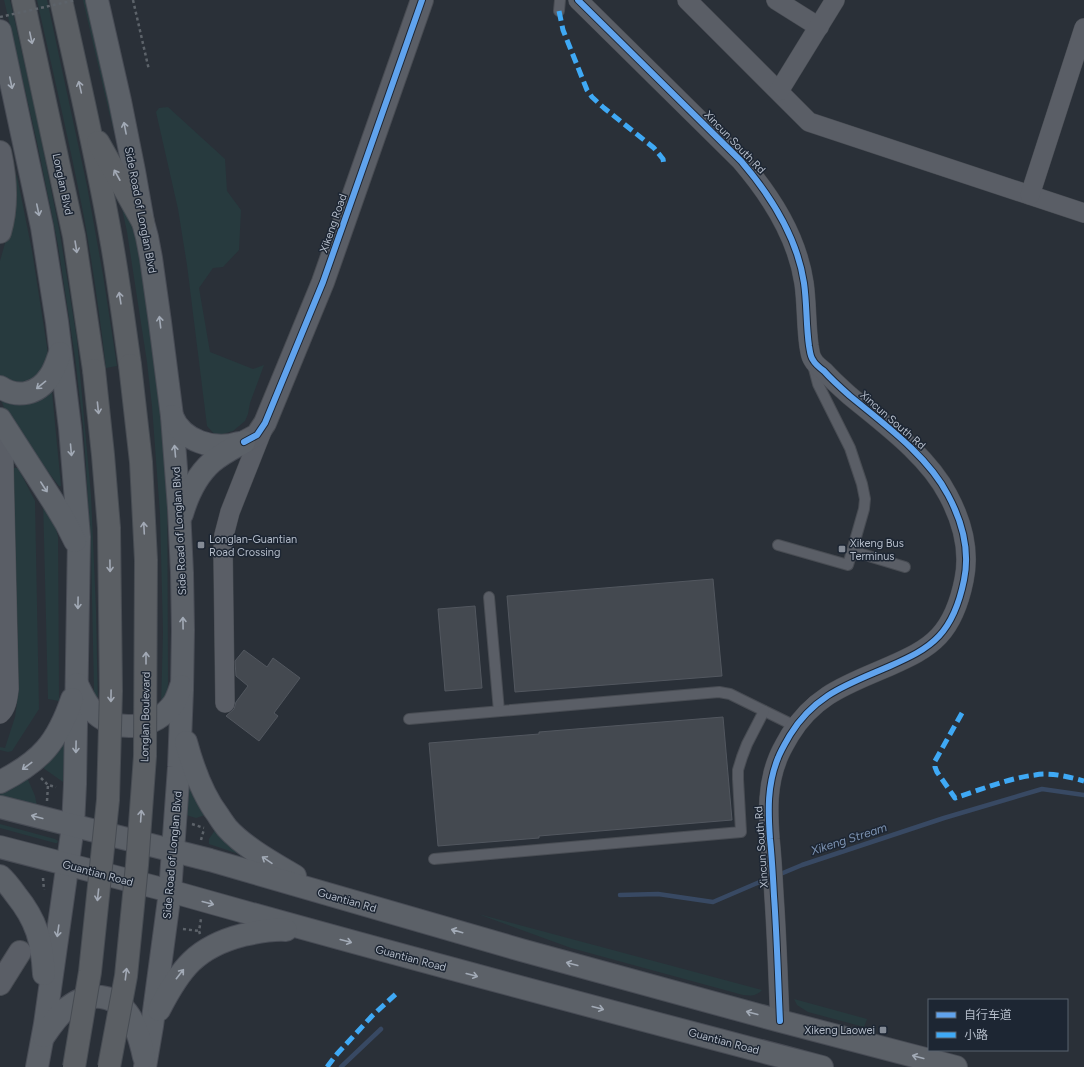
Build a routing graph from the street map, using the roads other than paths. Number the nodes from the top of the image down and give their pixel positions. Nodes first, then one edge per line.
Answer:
1 (23, 0) edge
2 (61, 0) edge
3 (97, 0) edge
4 (422, 0) edge
5 (560, 0) edge
6 (578, 0) edge
7 (687, 0) edge
8 (776, 0) edge
9 (835, 0) edge
10 (559, 11) dead end
11 (818, 27) junction
12 (1084, 28) edge
13 (0, 31) edge
14 (779, 91) junction
15 (89, 125) junction
16 (0, 152) edge
17 (1030, 195) junction
18 (1084, 213) edge
19 (142, 222) junction
20 (0, 232) edge
21 (60, 353) junction
22 (811, 359) junction
23 (0, 387) edge
24 (172, 416) junction
25 (2, 422) edge
26 (265, 423) junction
27 (244, 442) junction
28 (180, 529) junction
29 (778, 545) dead end
30 (78, 550) junction
31 (852, 551) junction
32 (905, 567) dead end
33 (489, 597) dead end
34 (182, 682) junction
35 (77, 685) junction
36 (225, 703) dead end
37 (499, 711) junction
38 (764, 711) junction
39 (0, 714) edge
40 (181, 718) junction
41 (409, 719) dead end
42 (795, 726) junction
43 (0, 782) edge
44 (0, 807) edge
45 (73, 826) junction
46 (0, 847) edge
47 (174, 851) junction
48 (434, 859) dead end
49 (69, 865) junction
50 (0, 876) edge
51 (170, 892) junction
52 (339, 897) junction
53 (318, 933) junction
54 (20, 952) dead end
55 (0, 984) edge
56 (780, 1021) junction
57 (44, 1031) junction
58 (151, 1034) junction
59 (145, 1065) edge
60 (37, 1067) edge
61 (74, 1067) edge
62 (109, 1067) edge
63 (822, 1067) edge
64 (956, 1067) edge

1 -> 61 highway, Longlan Blvd, bridge
15 -> 2 highway
19 -> 3 main road, Side Road of Longlan Blvd
4 - 26 street, Xikeng Road
5 - 10 lane
6 - 22 street, Xincun South Rd
7 - 14 street
8 - 11 street
9 - 11 street
11 - 14 street
12 - 17 street
13 -> 21 main road
14 - 17 street
19 -> 15 highway
62 -> 15 highway, Longlan Boulevard, bridge
16 - 20 street
17 - 18 street
24 -> 19 main road, Side Road of Longlan Blvd
21 -> 23 main road
21 -> 30 main road
22 - 31 lane
22 - 42 street, Xincun South Rd
24 - 27 main road
28 -> 24 main road, Side Road of Longlan Blvd
25 -> 30 main road
25 - 39 street
26 - 27 street, Xikeng Road
26 - 36 street
27 - 28 main road
34 -> 28 main road, Side Road of Longlan Blvd
29 - 31 lane
30 -> 35 main road
31 - 32 lane
33 - 37 lane
34 - 35 main road
34 - 40 main road, Side Road of Longlan Blvd
35 -> 43 main road
35 -> 45 main road
37 - 38 lane
37 - 41 lane
38 - 42 lane
38 - 48 lane
40 - 47 main road, Side Road of Longlan Blvd
52 -> 40 main road
42 - 56 street, Xincun South Rd
45 -> 44 main road
45 - 47 main road
45 - 49 main road
46 - 49 main road, Guantian Road
47 - 51 main road, Side Road of Longlan Blvd
47 - 52 main road, Guantian Rd
49 - 51 main road, Guantian Road
49 -> 57 main road
50 - 57 main road
51 -> 53 main road, Guantian Road
51 - 58 main road, Side Road of Longlan Blvd
56 -> 52 main road
58 -> 53 main road
53 -> 63 main road, Guantian Road
54 - 55 street
64 -> 56 main road
57 - 59 main road
57 - 60 main road
58 - 59 main road, Side Road of Longlan Blvd

